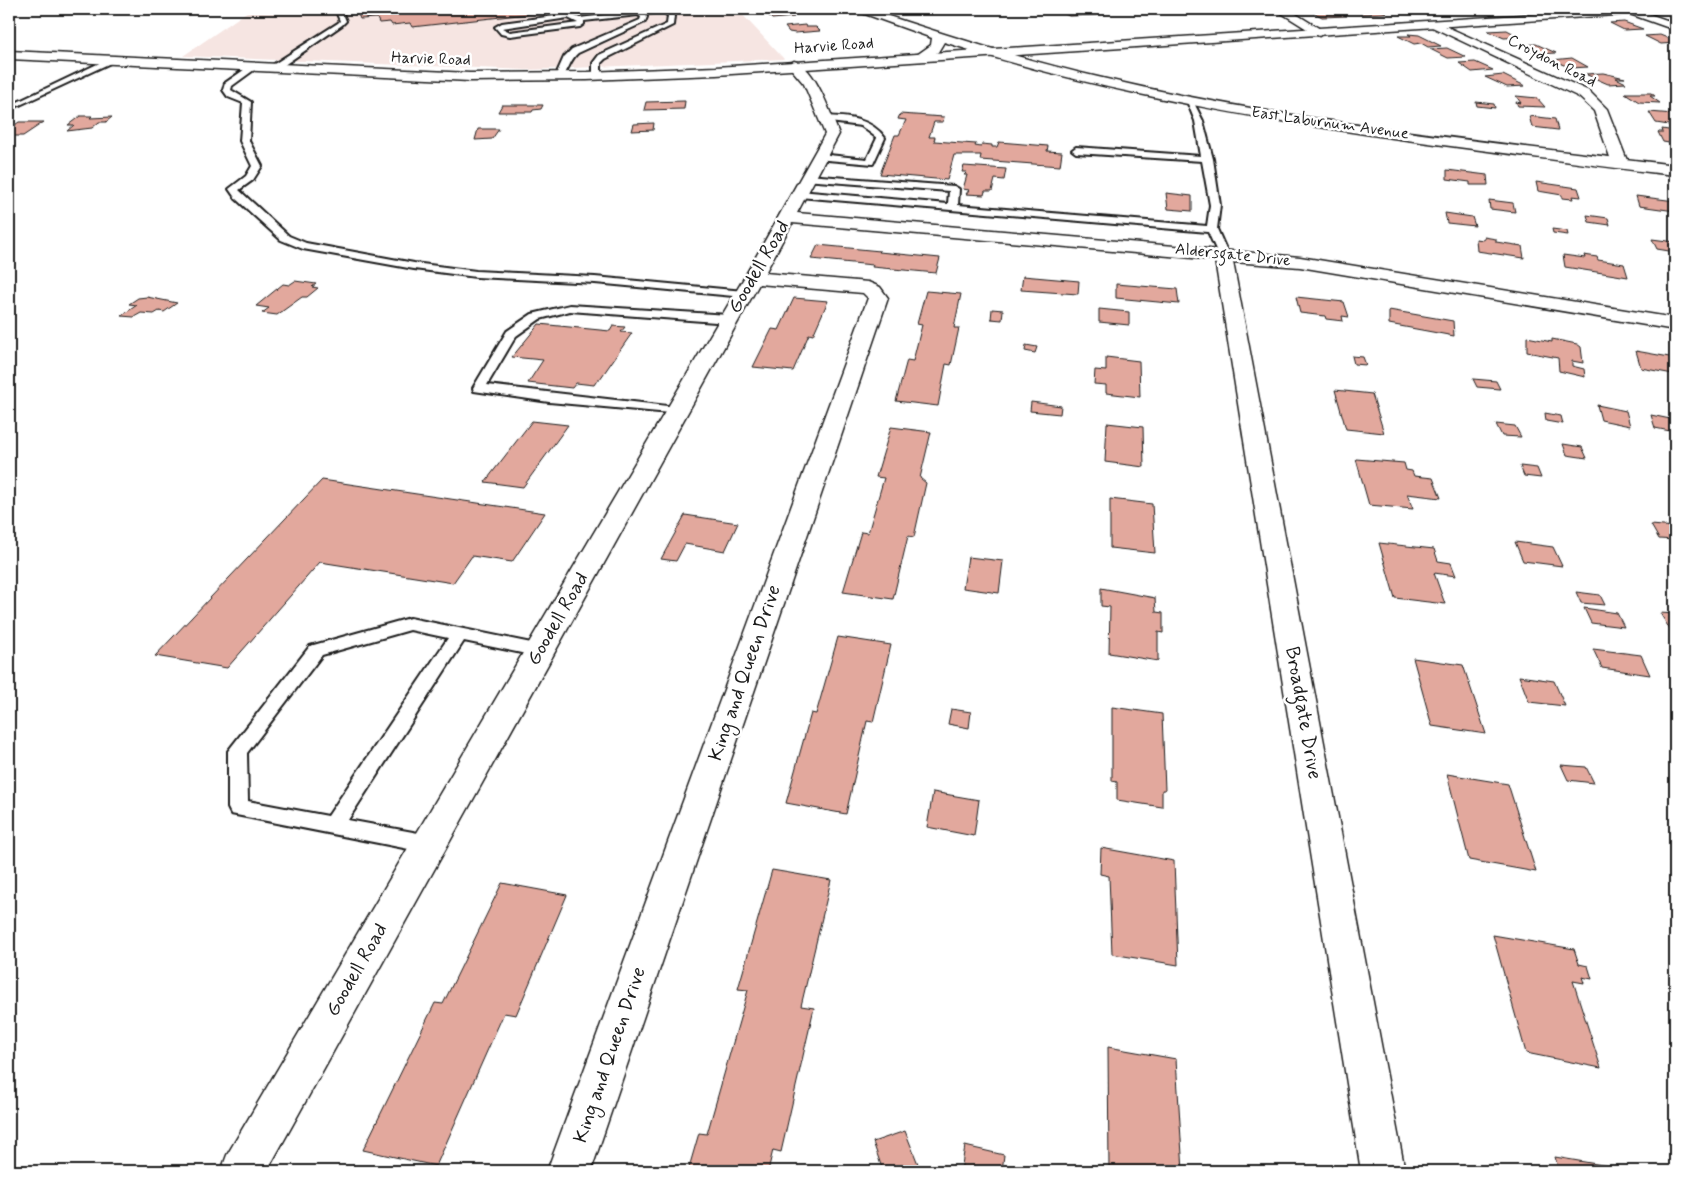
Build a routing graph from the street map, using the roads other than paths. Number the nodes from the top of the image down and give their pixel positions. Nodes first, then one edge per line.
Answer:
1 (338, 9) edge
2 (666, 9) edge
3 (857, 9) edge
4 (893, 9) edge
5 (1281, 9) edge
6 (1660, 9) edge
7 (638, 11) edge
8 (1631, 11) junction
9 (579, 20) junction
10 (1434, 24) junction
11 (1675, 27) edge
12 (1319, 32) junction
13 (938, 36) junction
14 (1025, 50) junction
15 (990, 52) junction
16 (9, 55) edge
17 (920, 57) junction
18 (113, 60) junction
19 (794, 65) junction
20 (254, 67) junction
21 (274, 68) junction
22 (597, 76) junction
23 (559, 77) junction
24 (1189, 101) junction
25 (10, 108) dead end
26 (825, 119) junction
27 (1076, 150) dead end
28 (1617, 156) junction
29 (1675, 156) edge
30 (1208, 159) junction
31 (870, 162) junction
32 (1675, 170) edge
33 (871, 183) junction
34 (803, 186) junction
35 (953, 207) junction
36 (1218, 241) junction
37 (748, 286) junction
38 (729, 319) junction
39 (1675, 324) edge
40 (676, 411) junction
41 (460, 634) junction
42 (541, 651) junction
43 (333, 826) junction
44 (429, 844) junction
45 (243, 1171) edge
46 (569, 1171) edge
47 (1383, 1171) edge

1 - 21 lane
2 - 7 lane
2 - 22 lane
3 - 13 street, East Laburnum Avenue
4 - 14 street, East Laburnum Avenue
5 - 12 street
6 - 8 street, Harvie Road
7 - 9 lane
7 - 23 lane
8 - 10 street, Harvie Road
8 - 11 street
9 - 9 lane
10 - 12 street, Harvie Road
10 - 28 street, Croydon Road
12 - 14 street, Harvie Road
13 - 15 street, East Laburnum Avenue
13 - 17 street
14 - 15 street, Harvie Road
14 - 28 street, East Laburnum Avenue
15 - 17 street, Harvie Road
15 - 24 street, East Laburnum Avenue
16 - 18 street, Harvie Road
17 - 19 street, Harvie Road
18 - 20 street, Harvie Road
18 - 25 lane
19 - 22 street, Harvie Road
19 - 26 street, Goodell Road
20 - 21 street, Harvie Road
20 - 37 lane
21 - 23 street, Harvie Road
22 - 23 street, Harvie Road
24 - 28 street, East Laburnum Avenue
24 - 30 lane
26 - 31 lane
26 - 34 street, Goodell Road
27 - 30 lane
28 - 29 street, East Laburnum Avenue
28 - 32 street, East Laburnum Avenue
30 - 36 lane
31 - 33 lane
31 - 34 lane
33 - 34 lane
33 - 35 lane
34 - 35 lane
34 - 36 street, Aldersgate Drive
34 - 37 street, Goodell Road
35 - 36 lane
36 - 39 street, Aldersgate Drive
36 - 47 street, Broadgate Drive
37 - 38 street, Goodell Road
37 - 46 street, King and Queen Drive
38 - 40 street, Goodell Road
38 - 40 lane
40 - 42 street, Goodell Road
41 - 42 lane
41 - 43 lane
41 - 43 lane
42 - 44 street, Goodell Road
43 - 44 lane
44 - 45 street, Goodell Road

